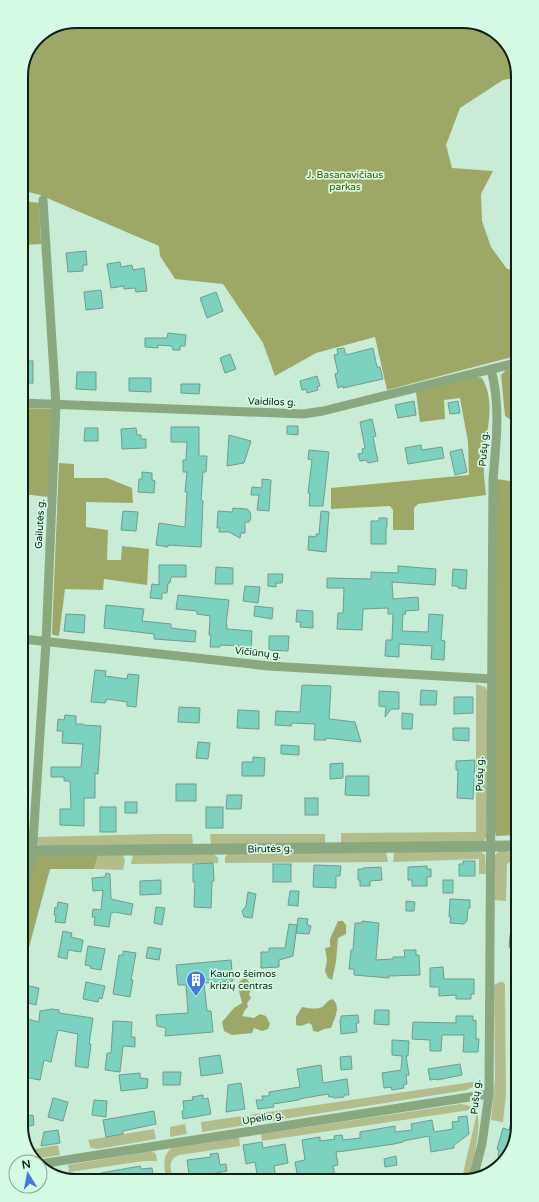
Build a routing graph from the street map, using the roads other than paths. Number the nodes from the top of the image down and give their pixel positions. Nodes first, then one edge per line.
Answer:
1 (43, 200) dead end
2 (511, 364) edge
3 (491, 369) junction
4 (28, 403) edge
5 (56, 404) junction
6 (28, 640) edge
7 (46, 642) junction
8 (492, 679) junction
9 (490, 846) junction
10 (511, 846) edge
11 (28, 851) edge
12 (489, 1094) junction
13 (48, 1163) edge
14 (475, 1172) edge

1 - 5 street, Gailutės g.
2 - 3 street, Vaidilos g.
3 - 5 street, Vaidilos g.
3 - 8 street, Pušų g.
4 - 5 street, Vaidilos g.
5 - 7 street, Gailutės g.
6 - 7 street, Vičiūnų g.
7 - 8 street, Vičiūnų g.
7 - 11 street, Gailutės g.
8 - 9 street, Pušų g.
9 - 10 street, Birutės g.
9 - 11 street, Birutės g.
9 - 12 street, Pušų g.
12 - 13 street, Upelio g.
12 - 14 street, Pušų g.

